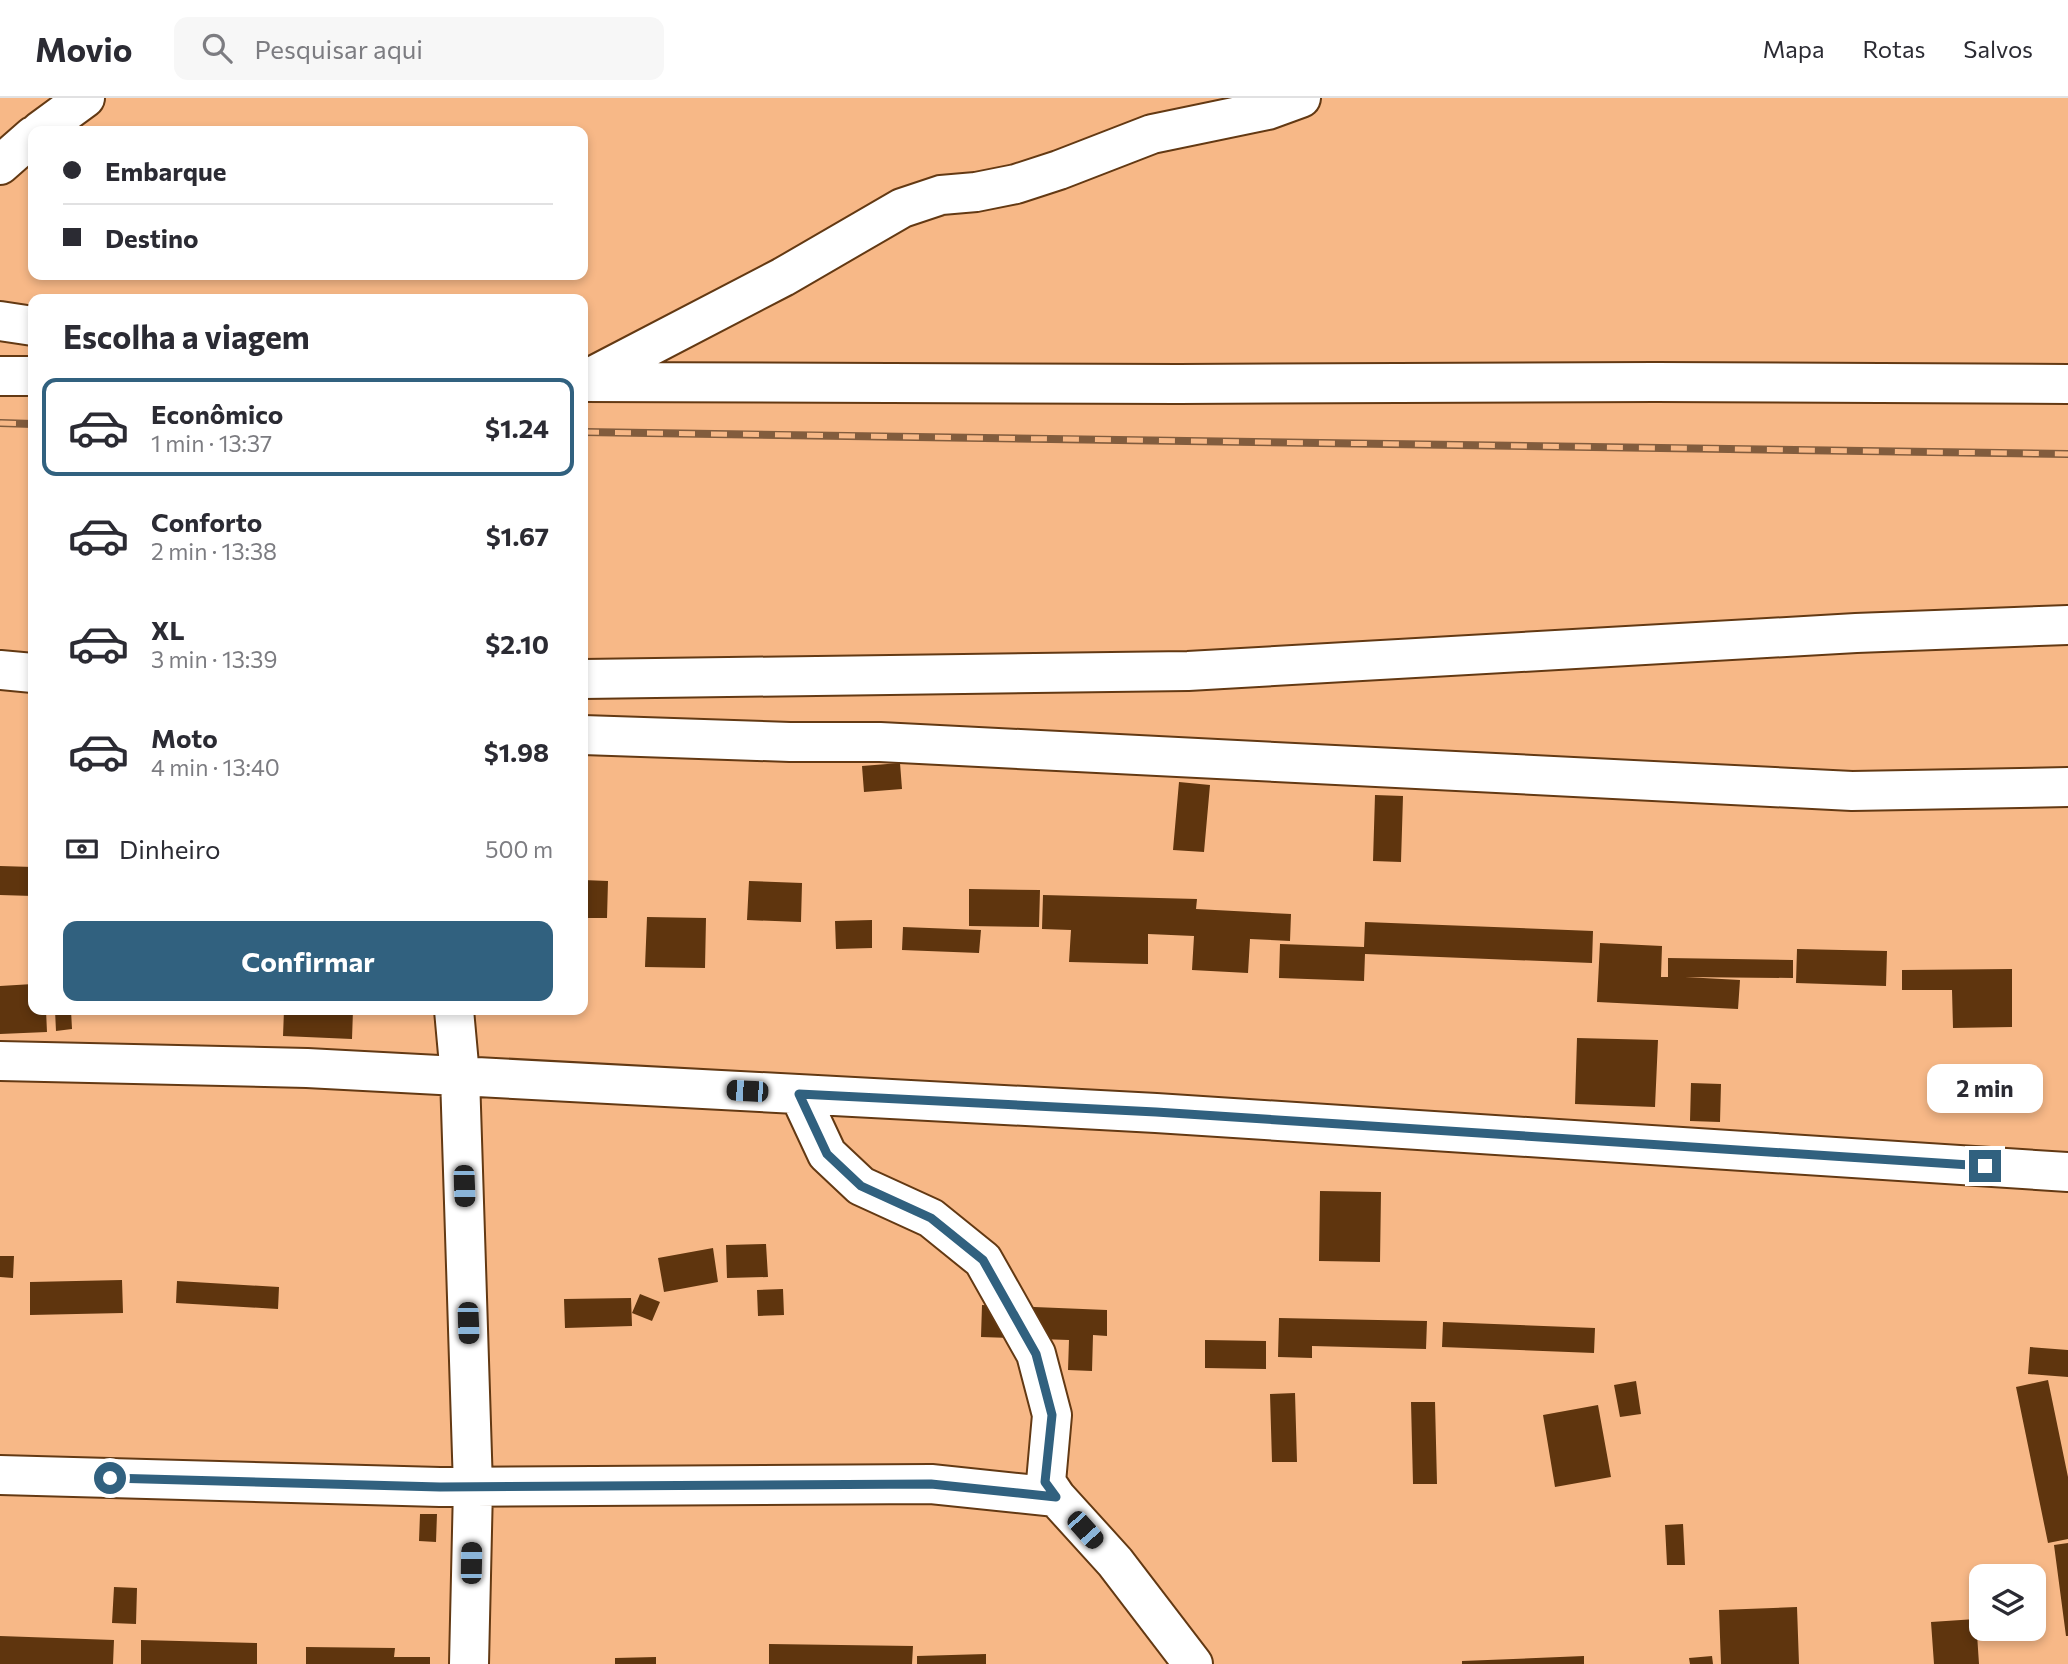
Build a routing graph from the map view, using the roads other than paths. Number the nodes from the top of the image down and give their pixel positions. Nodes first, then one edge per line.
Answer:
1 (85, 98) edge
2 (1301, 98) edge
3 (47, 126) edge
4 (28, 140) edge
5 (0, 165) edge
6 (0, 321) edge
7 (28, 325) edge
8 (0, 376) edge
9 (28, 376) edge
10 (588, 379) edge
11 (588, 382) edge
12 (2068, 384) edge
13 (2068, 625) edge
14 (0, 670) edge
15 (28, 673) edge
16 (588, 679) edge
17 (588, 735) edge
18 (2068, 787) edge
19 (454, 1015) edge
20 (0, 1061) edge
21 (460, 1076) junction
22 (799, 1094) junction
23 (2068, 1171) edge
24 (0, 1475) edge
25 (473, 1487) junction
26 (1056, 1497) junction
27 (469, 1664) edge
28 (1193, 1664) edge

1 - 3 street
2 - 10 street
4 - 5 street
6 - 7 street
8 - 9 street
11 - 12 street
13 - 16 street
14 - 15 street
17 - 18 street
19 - 21 street
20 - 21 street
21 - 22 street
21 - 25 street
22 - 23 street
22 - 26 street
24 - 25 street
25 - 26 street
25 - 27 street
26 - 28 street

